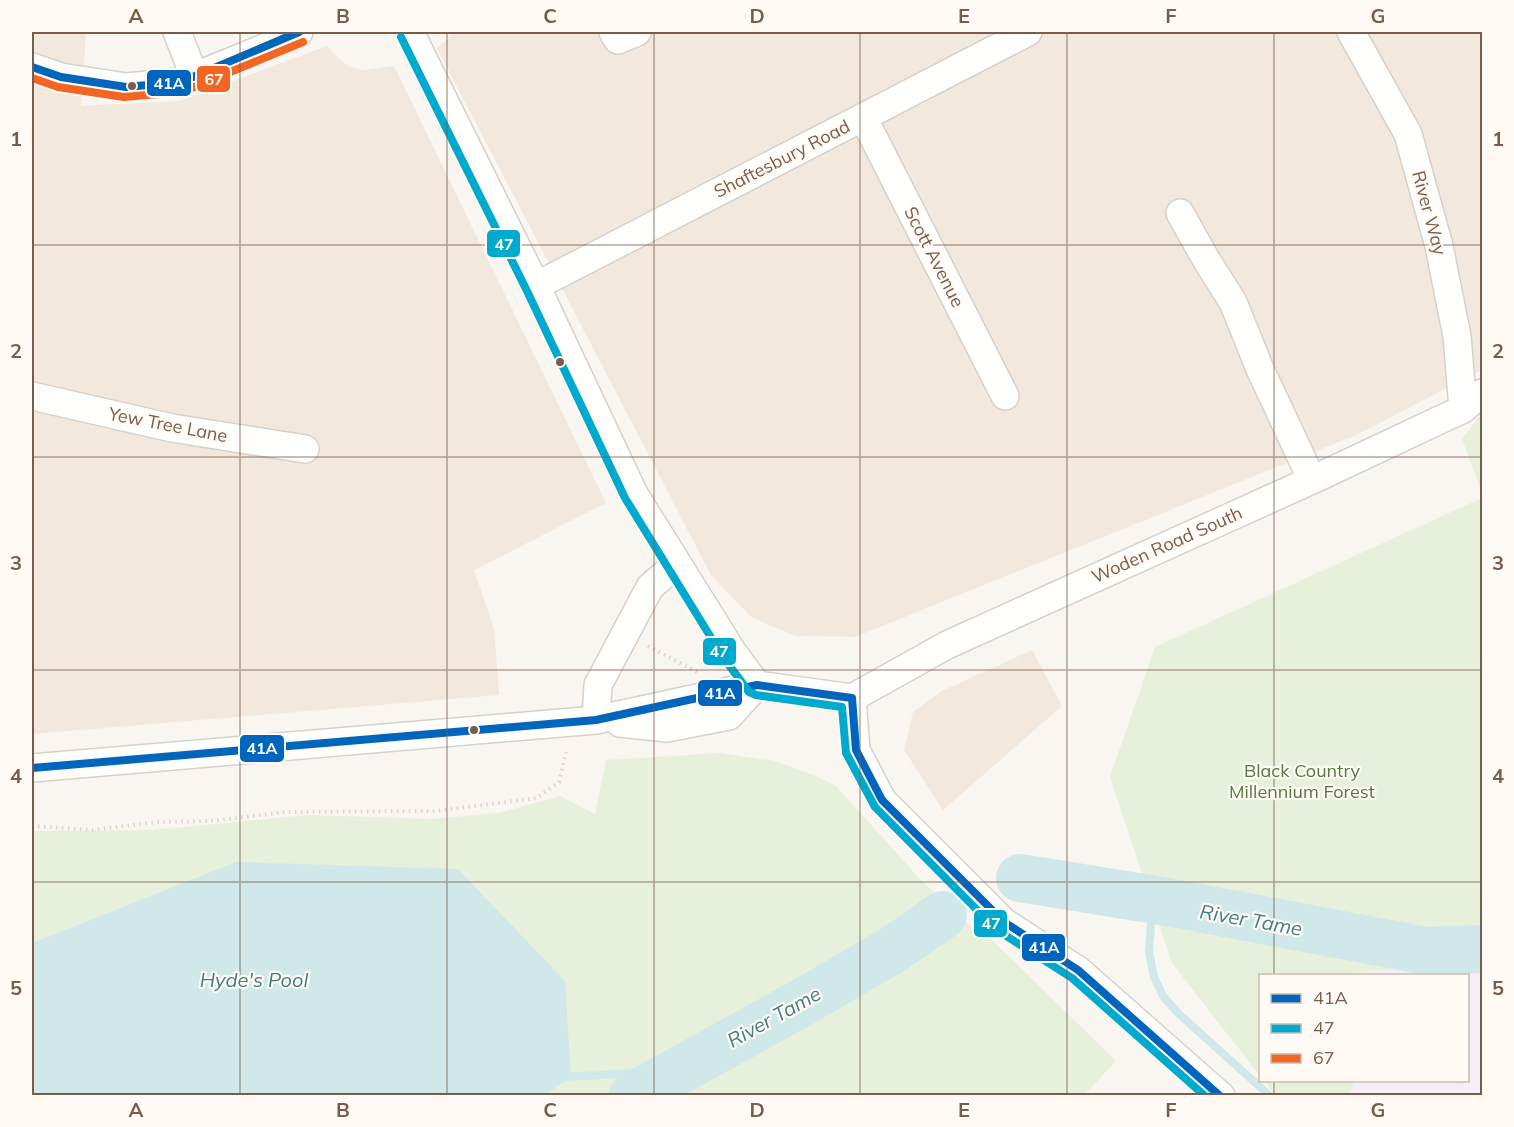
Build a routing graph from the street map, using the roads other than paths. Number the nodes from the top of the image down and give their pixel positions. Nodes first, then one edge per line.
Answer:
1 (177, 32) edge
2 (299, 32) edge
3 (410, 32) edge
4 (613, 32) edge
5 (637, 32) edge
6 (1028, 32) edge
7 (1351, 32) edge
8 (32, 67) edge
9 (195, 78) junction
10 (863, 117) junction
11 (1180, 213) dead end
12 (536, 286) junction
13 (32, 396) edge
14 (1005, 396) dead end
15 (1472, 401) edge
16 (305, 449) dead end
17 (1312, 480) junction
18 (676, 564) junction
19 (757, 685) junction
20 (852, 698) junction
21 (596, 720) junction
22 (32, 768) edge
23 (1221, 1095) edge

1 - 9 street
2 - 9 street
3 - 12 street
4 - 5 street
6 - 10 street, Shaftesbury Road
7 - 15 street, River Way
8 - 9 street
10 - 12 street, Shaftesbury Road
10 - 14 street, Scott Avenue
11 - 17 street
12 - 18 street
13 - 16 street, Yew Tree Lane
15 - 17 street, Woden Road South
17 - 20 street, Woden Road South
18 - 19 street
18 - 21 street
19 - 20 street
19 - 21 street
20 - 23 street
21 - 22 street

